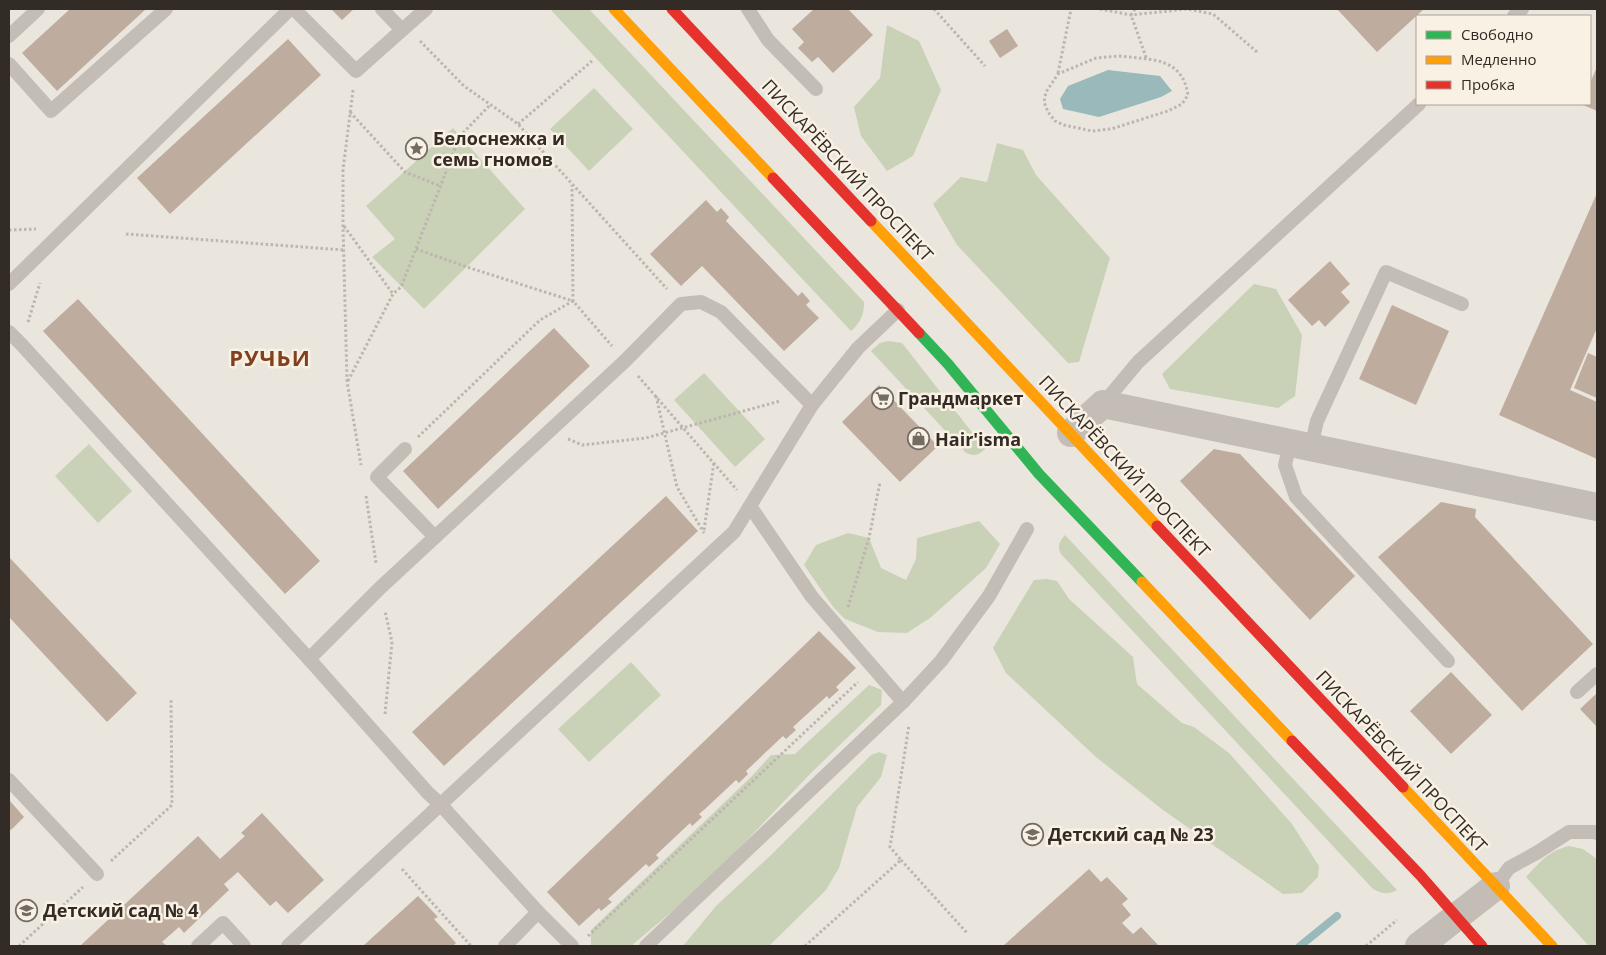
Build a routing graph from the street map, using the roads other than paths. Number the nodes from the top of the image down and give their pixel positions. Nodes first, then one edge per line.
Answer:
1 (38, 9) edge
2 (166, 9) edge
3 (290, 9) edge
4 (294, 9) edge
5 (382, 9) edge
6 (426, 9) edge
7 (614, 9) edge
8 (748, 9) edge
9 (678, 11) edge
10 (402, 30) junction
11 (9, 36) edge
12 (9, 64) edge
13 (816, 89) dead end
14 (1418, 105) edge
15 (9, 284) edge
16 (1462, 304) dead end
17 (898, 310) junction
18 (9, 332) edge
19 (807, 400) junction
20 (1103, 404) junction
21 (1071, 434) junction
22 (1300, 445) junction
23 (405, 450) road end
24 (750, 506) junction
25 (1597, 507) edge
26 (1027, 529) dead end
27 (435, 537) junction
28 (309, 659) junction
29 (1448, 661) dead end
30 (1597, 674) edge
31 (1577, 692) dead end
32 (907, 697) junction
33 (9, 780) edge
34 (441, 805) junction
35 (1597, 833) edge
36 (96, 874) road end
37 (1496, 886) junction
38 (538, 912) junction
39 (1456, 918) junction
40 (579, 943) edge
41 (198, 946) edge
42 (244, 946) edge
43 (288, 946) edge
44 (505, 946) edge
45 (646, 946) edge
46 (1419, 946) edge
47 (1482, 946) edge
48 (1552, 946) edge

1 - 11 lane
2 - 12 lane
3 - 15 lane
4 - 10 lane
5 - 10 lane
6 - 10 lane
7 - 17 main road
8 - 13 lane
9 - 21 main road, ПИСКАРЁВСКИЙ ПРОСПЕКТ
14 - 20 lane
16 - 22 lane
17 - 19 lane
17 - 39 main road
18 - 28 lane
19 - 24 lane
19 - 27 lane
20 - 21 street
20 - 22 street
21 - 37 main road, ПИСКАРЁВСКИЙ ПРОСПЕКТ
22 - 25 street
22 - 29 lane
23 - 27 lane
24 - 32 lane
24 - 34 lane
26 - 32 lane
27 - 28 lane
28 - 34 lane
30 - 31 lane
32 - 45 lane
33 - 36 lane
34 - 38 lane
34 - 43 lane
35 - 37 lane
37 - 39 street
37 - 48 main road, ПИСКАРЁВСКИЙ ПРОСПЕКТ
38 - 40 lane
38 - 44 lane
39 - 46 street
39 - 47 main road
41 - 42 lane

